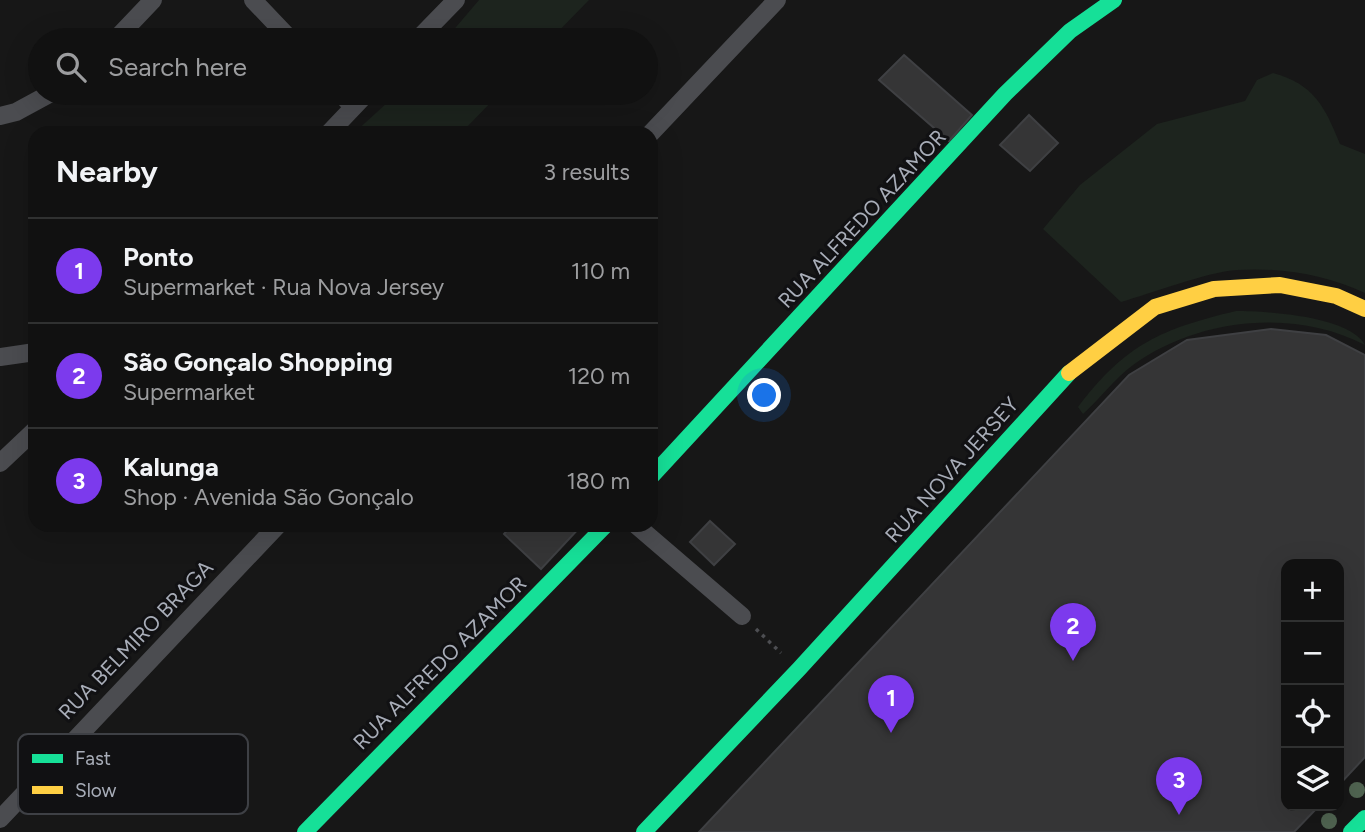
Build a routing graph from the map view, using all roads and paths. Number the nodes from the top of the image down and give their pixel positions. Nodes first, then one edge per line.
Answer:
1 (253, 0) edge
2 (456, 0) edge
3 (777, 0) edge
4 (1114, 0) edge
5 (149, 1) edge
6 (125, 28) edge
7 (280, 28) edge
8 (429, 28) edge
9 (29, 105) edge
10 (353, 107) edge
11 (0, 116) edge
12 (335, 126) edge
13 (658, 126) edge
14 (1365, 309) edge
15 (28, 353) edge
16 (0, 358) edge
17 (28, 437) edge
18 (0, 463) edge
19 (658, 469) edge
20 (271, 532) edge
21 (599, 532) edge
22 (644, 532) edge
23 (742, 616) joint
24 (799, 670) junction
25 (80, 734) edge
26 (18, 800) edge
27 (1365, 818) edge
28 (0, 819) edge
29 (305, 832) edge
30 (644, 832) edge
31 (1351, 832) edge

1 - 7 street
2 - 8 street
3 - 13 street
4 - 19 street, RUA ALFREDO AZAMOR
5 - 6 street
9 - 11 street
10 - 12 street
14 - 24 street, RUA NOVA JERSEY
15 - 16 street
17 - 18 street
20 - 25 street, RUA BELMIRO BRAGA
21 - 29 street, RUA ALFREDO AZAMOR
22 - 23 street
23 - 24 path
24 - 30 street, RUA NOVA JERSEY
26 - 28 street, RUA BELMIRO BRAGA
27 - 31 street

